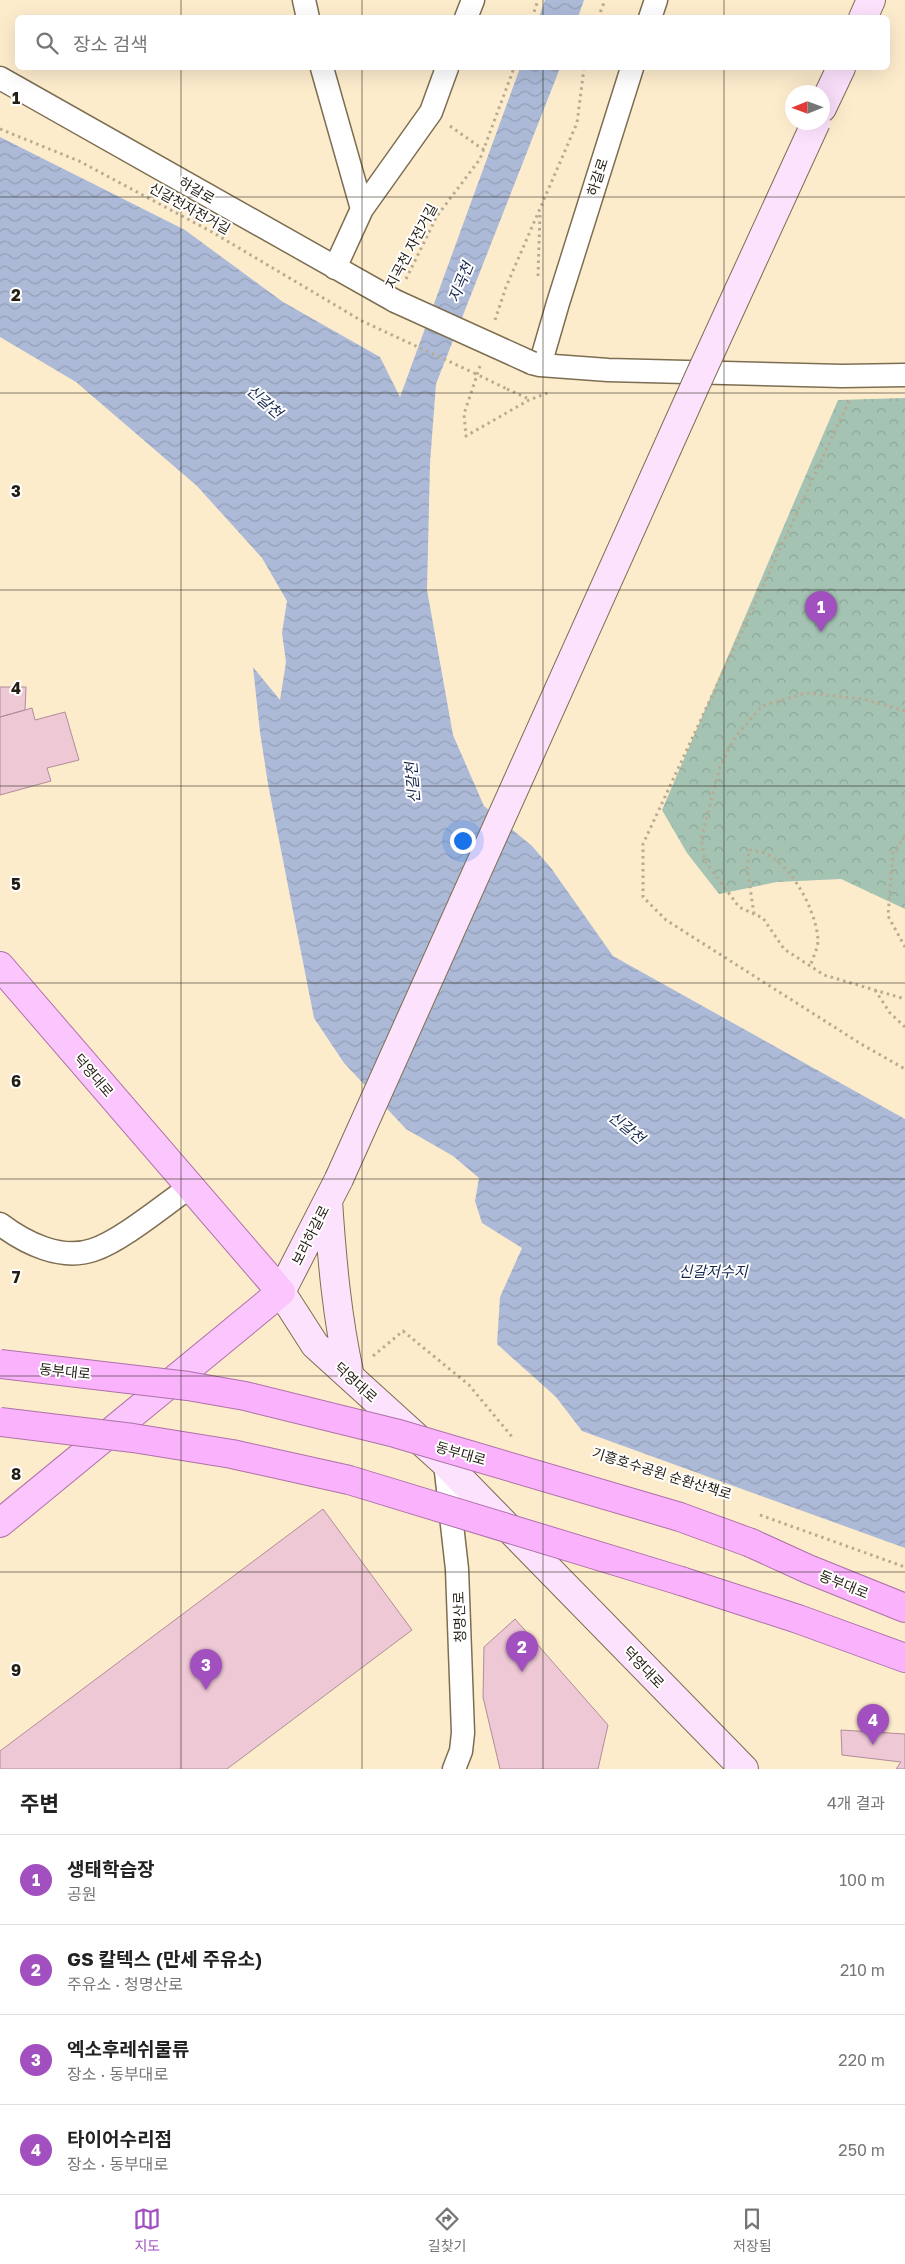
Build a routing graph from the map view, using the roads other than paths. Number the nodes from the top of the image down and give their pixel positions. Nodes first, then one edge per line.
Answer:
1 (304, 0) edge
2 (473, 0) edge
3 (656, 0) edge
4 (870, 0) edge
5 (307, 15) edge
6 (467, 15) edge
7 (651, 15) edge
8 (864, 15) edge
9 (323, 70) edge
10 (447, 70) edge
11 (631, 70) edge
12 (839, 72) edge
13 (0, 78) edge
14 (830, 91) edge
15 (812, 130) edge
16 (362, 209) junction
17 (335, 268) junction
18 (536, 364) junction
19 (905, 375) edge
20 (0, 966) edge
21 (190, 1187) junction
22 (334, 1190) junction
23 (0, 1224) edge
24 (280, 1292) junction
25 (0, 1364) edge
26 (350, 1376) junction
27 (0, 1422) edge
28 (445, 1463) junction
29 (0, 1523) edge
30 (905, 1608) edge
31 (905, 1658) edge
32 (454, 1769) edge
33 (744, 1769) edge

1 - 5 street
2 - 6 street
3 - 7 street
4 - 8 main road
9 - 16 street
10 - 16 street
11 - 18 street, 하갈로
12 - 14 main road
13 - 17 street, 하갈로
15 - 22 main road, 보라하갈로, bridge
16 - 17 street
17 - 18 street, 하갈로, bridge
18 - 19 street
20 - 21 main road, 덕영대로
21 - 23 street
21 - 24 main road, 덕영대로
22 - 24 main road, 보라하갈로
22 - 26 main road
24 - 26 main road, 덕영대로
24 - 29 main road
25 - 30 highway, 동부대로, bridge
26 - 28 main road, 덕영대로
27 - 31 highway, bridge
28 - 32 street, 청명산로
28 - 33 main road, 덕영대로

